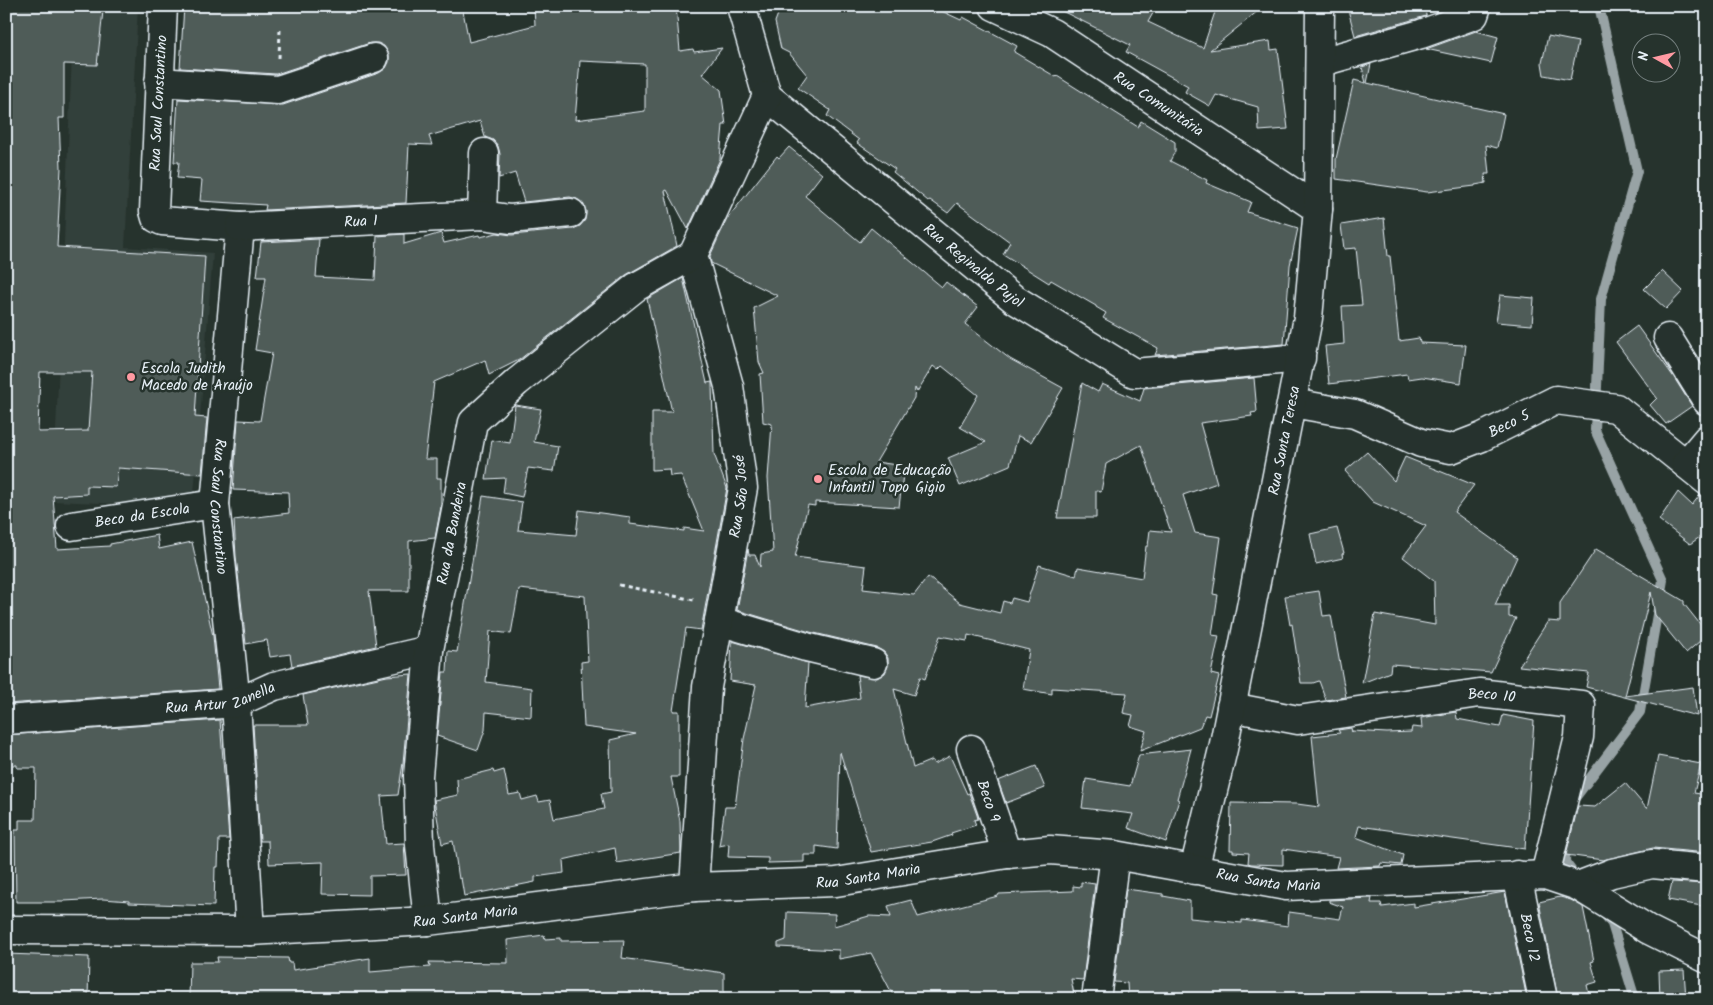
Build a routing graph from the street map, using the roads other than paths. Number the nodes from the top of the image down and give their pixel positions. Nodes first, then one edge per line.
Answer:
1 (163, 6) edge
2 (741, 6) edge
3 (994, 6) edge
4 (1320, 6) edge
5 (1477, 6) edge
6 (374, 58) dead end
7 (1321, 62) junction
8 (159, 82) junction
9 (767, 96) junction
10 (484, 153) dead end
11 (1318, 209) junction
12 (571, 213) dead end
13 (482, 215) junction
14 (240, 227) junction
15 (693, 254) junction
16 (1668, 338) dead end
17 (1301, 358) junction
18 (1707, 401) edge
19 (1292, 403) junction
20 (1707, 439) edge
21 (1686, 464) junction
22 (1707, 481) edge
23 (215, 504) junction
24 (71, 526) dead end
25 (721, 613) junction
26 (430, 650) junction
27 (873, 662) dead end
28 (236, 703) junction
29 (1231, 707) junction
30 (6, 720) edge
31 (970, 749) dead end
32 (1007, 854) junction
33 (1115, 855) junction
34 (1707, 869) edge
35 (1194, 870) junction
36 (1517, 875) junction
37 (1546, 875) junction
38 (1578, 886) junction
39 (694, 887) junction
40 (428, 921) junction
41 (6, 930) edge
42 (250, 931) junction
43 (1707, 959) edge
44 (1096, 999) edge
45 (1543, 999) edge

1 - 8 street, Rua Saul Constantino
2 - 9 street
3 - 11 street, Rua Comunitária
4 - 7 street, Rua Santa Teresa
5 - 7 street
6 - 8 street
7 - 11 street, Rua Santa Teresa
8 - 14 street, Rua Saul Constantino
9 - 15 street
9 - 17 street, Rua Reginaldo Pujol
10 - 13 street
11 - 17 street, Rua Santa Teresa
12 - 13 street, Rua 1
13 - 14 street, Rua 1
14 - 23 street, Rua Saul Constantino
15 - 25 street, Rua São José
15 - 26 street, Rua da Bandeira
16 - 18 street
17 - 19 street, Rua Santa Teresa
19 - 21 street, Beco 5
19 - 29 street, Rua Santa Teresa
20 - 21 street
21 - 22 street, Beco 5
23 - 24 street, Beco da Escola
23 - 28 street, Rua Saul Constantino
25 - 27 street
25 - 39 street, Rua São José
26 - 28 street, Rua Artur Zanella
26 - 40 street, Rua da Bandeira
28 - 30 street, Rua Artur Zanella
28 - 42 street, Rua Saul Constantino
29 - 35 street, Rua Santa Teresa
29 - 37 street, Beco 10
31 - 32 street, Beco 9
32 - 33 street, Rua Santa Maria
32 - 39 street, Rua Santa Maria
33 - 35 street, Rua Santa Maria
33 - 44 street
34 - 38 street
35 - 36 street, Rua Santa Maria
36 - 37 street, Rua Santa Maria
36 - 45 street, Beco 12
37 - 38 street, Rua Santa Maria
38 - 43 street, Rua Santa Maria
39 - 40 street, Rua Santa Maria
40 - 42 street, Rua Santa Maria
41 - 42 street, Rua Santa Maria

